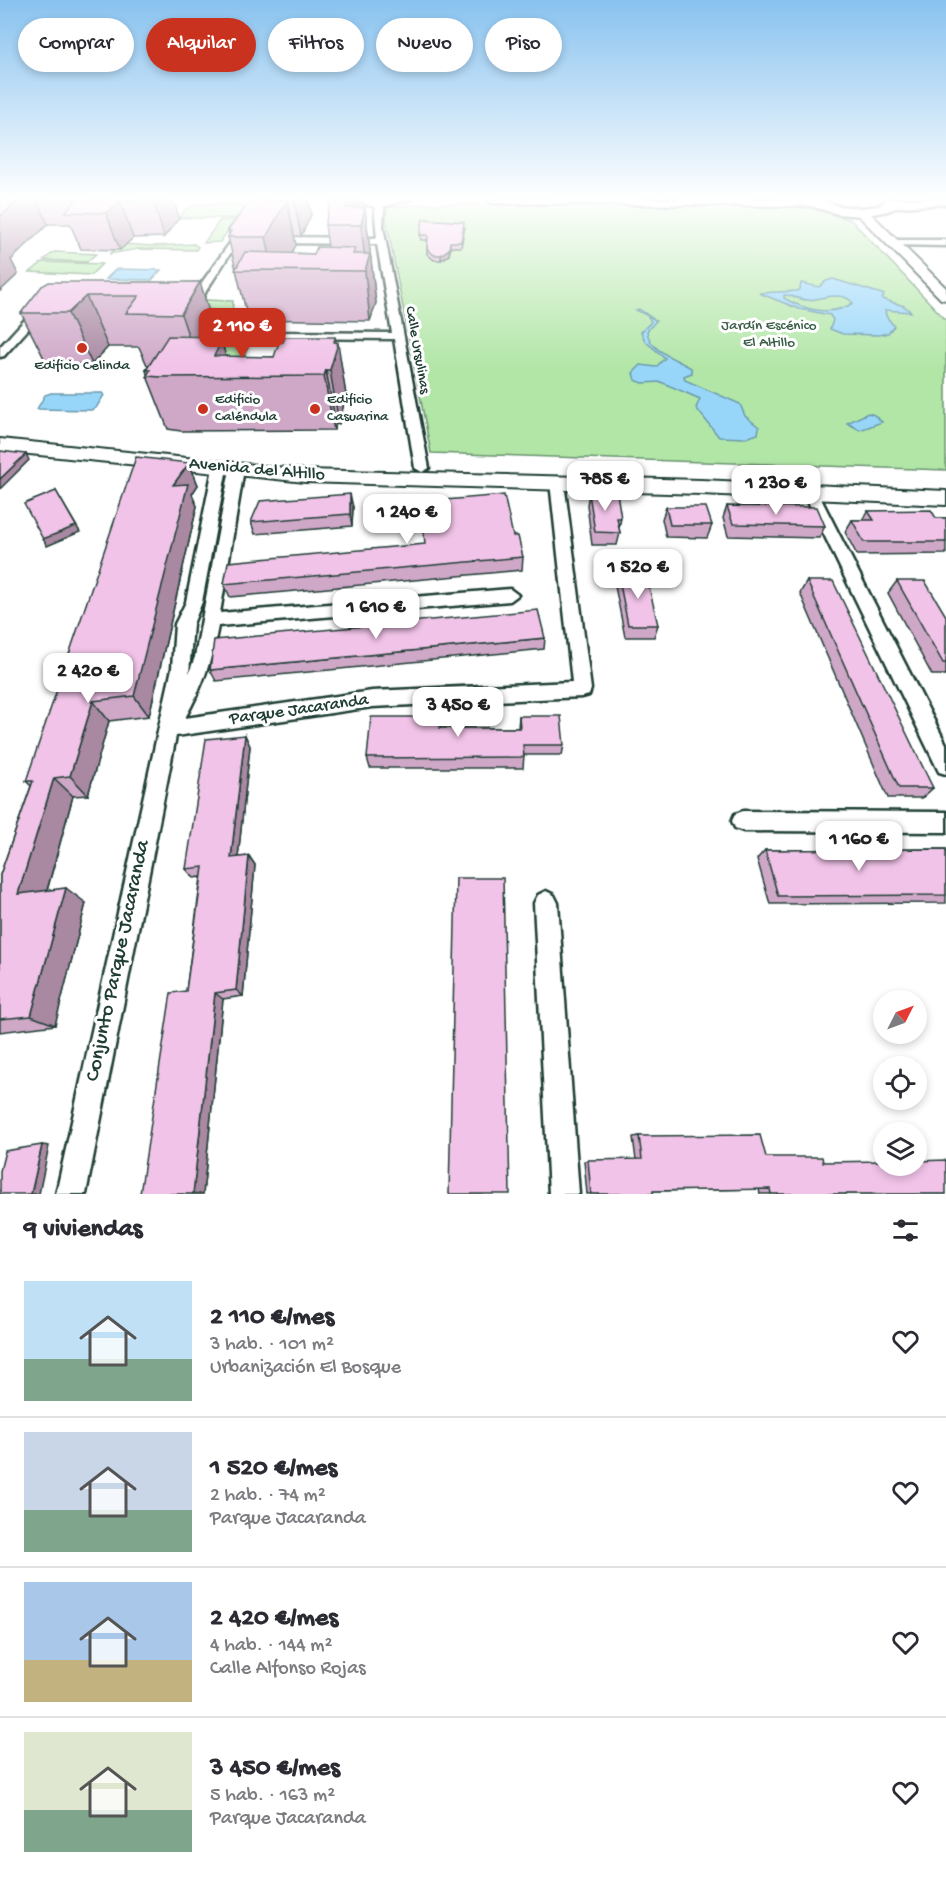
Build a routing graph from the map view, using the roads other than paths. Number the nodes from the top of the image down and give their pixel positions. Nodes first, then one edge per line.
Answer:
1 (225, 255) edge
2 (385, 255) edge
3 (905, 255) edge
4 (375, 291) dead end
5 (392, 291) junction
6 (946, 296) edge
7 (60, 314) edge
8 (400, 336) junction
9 (0, 354) edge
10 (0, 433) edge
11 (0, 445) edge
12 (229, 468) junction
13 (422, 468) junction
14 (557, 482) junction
15 (946, 484) edge
16 (810, 491) junction
17 (946, 498) edge
18 (510, 595) dead end
19 (211, 619) junction
20 (187, 620) junction
21 (168, 729) junction
22 (946, 765) edge
23 (743, 821) dead end
24 (946, 822) edge
25 (546, 903) dead end
26 (71, 1194) edge
27 (564, 1194) edge

1 - 8 street
2 - 5 street, Calle Ursulinas
3 - 6 street
4 - 5 street
5 - 8 street, Calle Ursulinas
7 - 9 street
8 - 13 street, Calle Ursulinas
10 - 13 street, Avenida del Altillo
11 - 12 street, Avenida del Altillo
12 - 14 street, Avenida del Altillo
12 - 19 street
12 - 20 street, Conjunto Parque Jacaranda
13 - 15 street, Avenida del Altillo
14 - 16 street, Avenida del Altillo
14 - 21 street, Parque Jacaranda
16 - 17 street, Avenida del Altillo
16 - 22 street
18 - 19 street
19 - 20 street
19 - 21 street
20 - 21 street, Conjunto Parque Jacaranda
21 - 26 street, Conjunto Parque Jacaranda
23 - 24 street
25 - 27 street

